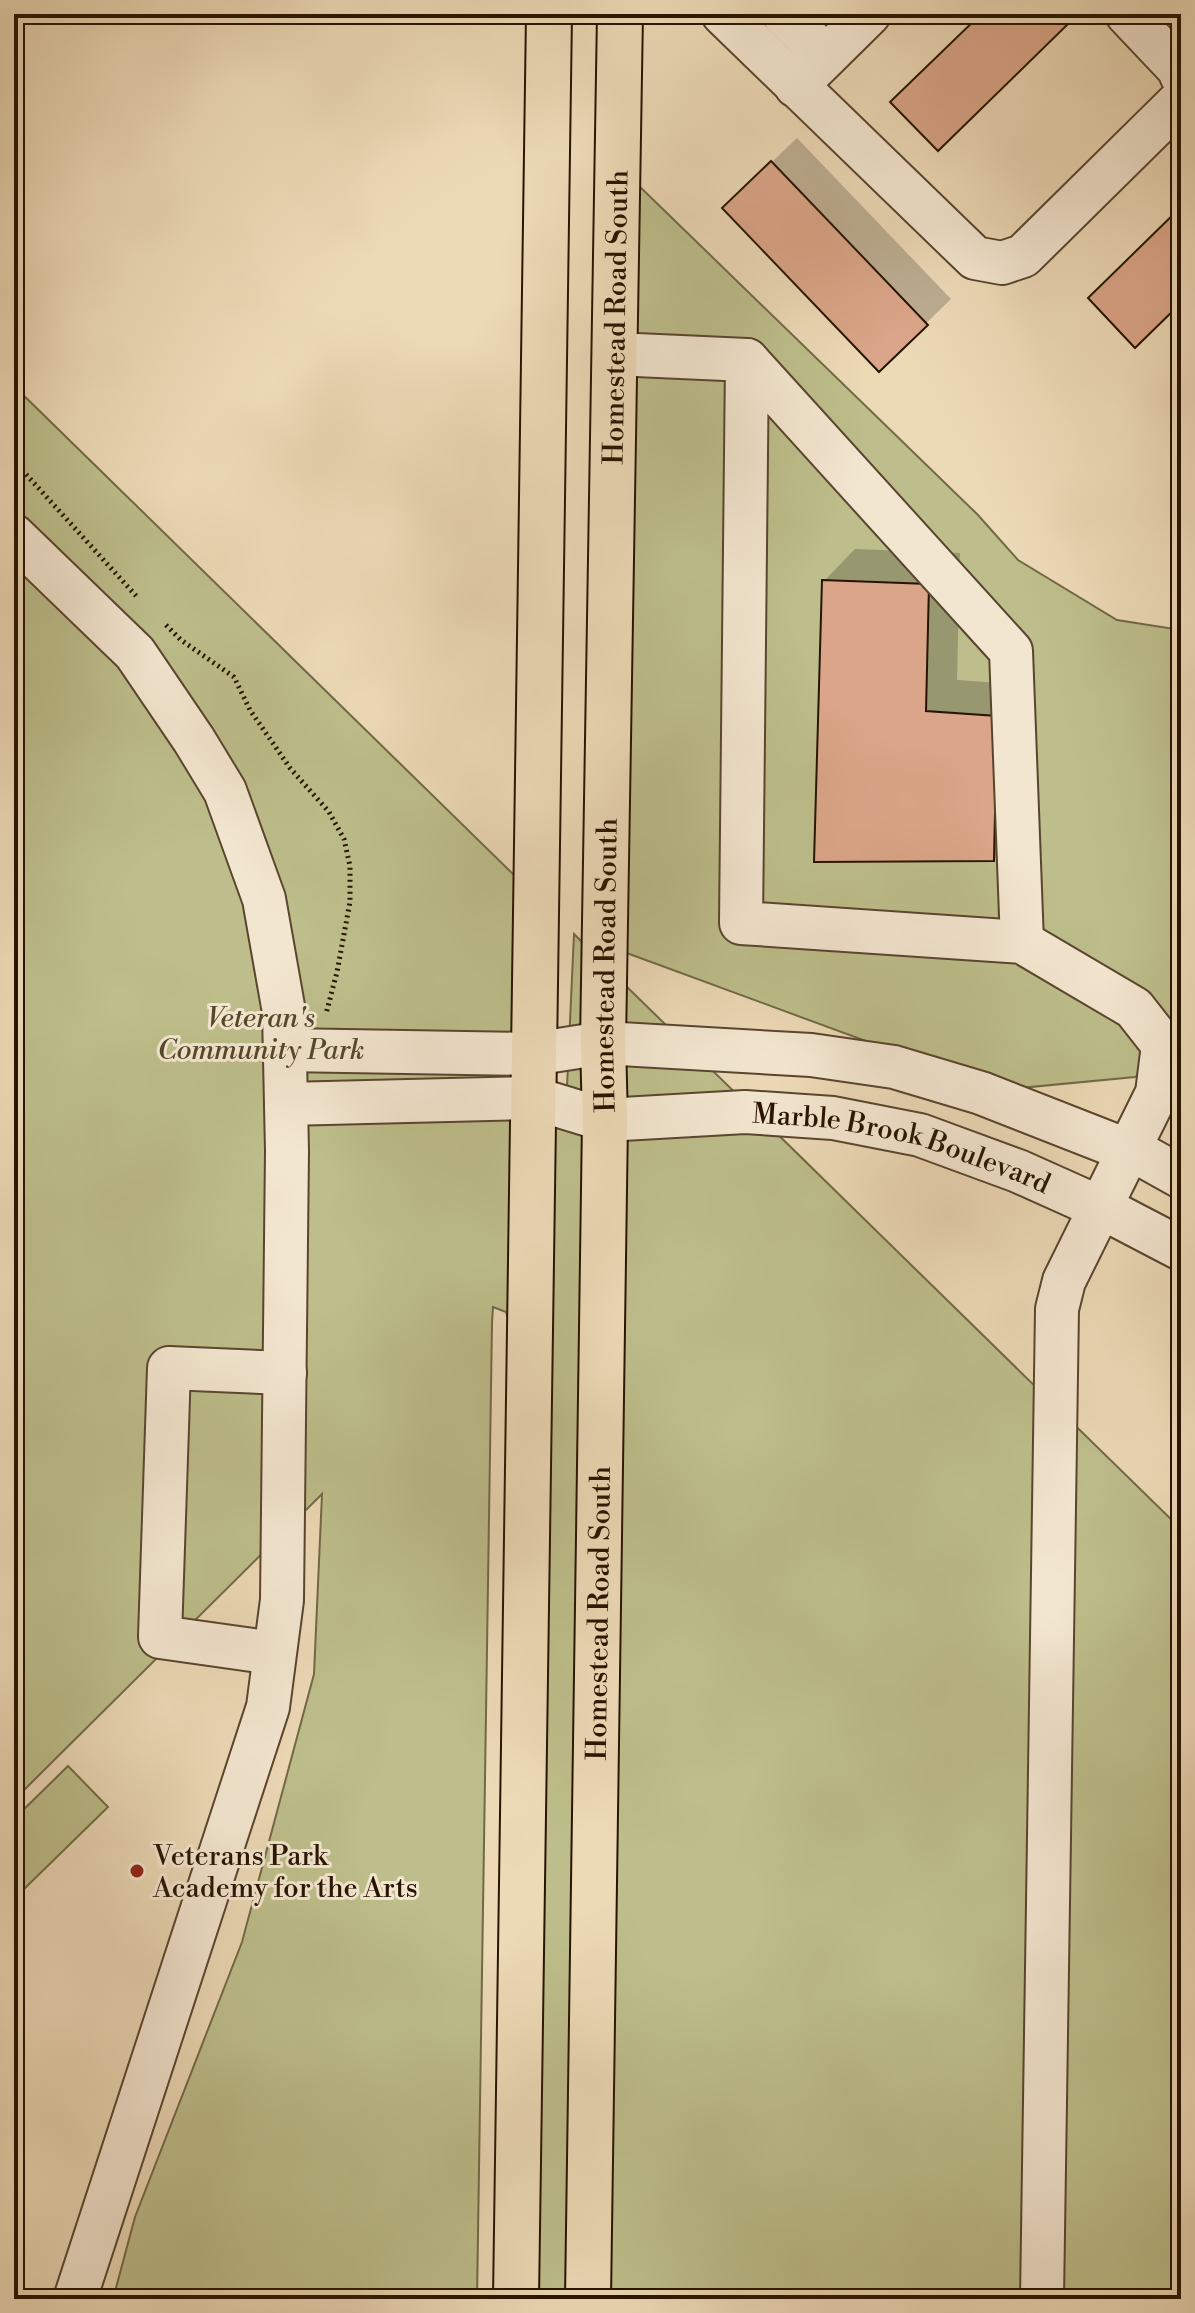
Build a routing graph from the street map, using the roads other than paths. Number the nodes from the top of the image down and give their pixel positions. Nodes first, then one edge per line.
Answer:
1 (620, 14) edge
2 (723, 14) edge
3 (783, 14) edge
4 (869, 14) edge
5 (1127, 14) edge
6 (554, 23) edge
7 (826, 56) junction
8 (1181, 75) edge
9 (796, 86) junction
10 (1181, 100) edge
11 (614, 354) junction
12 (747, 360) junction
13 (14, 536) edge
14 (1022, 942) junction
15 (603, 1043) junction
16 (285, 1050) junction
17 (533, 1054) junction
18 (533, 1098) junction
19 (286, 1104) junction
20 (605, 1120) junction
21 (1127, 1150) junction
22 (1181, 1177) edge
23 (1099, 1207) junction
24 (1181, 1249) edge
25 (285, 1373) junction
26 (274, 1653) junction
27 (75, 2299) edge
28 (516, 2299) edge
29 (588, 2299) edge
30 (1042, 2299) edge

1 - 11 main road, Homestead Road South
2 - 9 street
3 - 7 street
4 - 7 street
5 - 8 street
6 - 17 main road
7 - 9 street
9 - 10 street
11 - 12 street
11 - 15 main road, Homestead Road South
12 - 14 street
12 - 14 street
13 - 16 street
14 - 21 street
15 - 17 street
15 - 20 main road, Homestead Road South
15 - 21 street
16 - 17 street
16 - 19 street
17 - 18 main road
18 - 19 street
18 - 20 street
18 - 28 main road
19 - 25 street
20 - 23 street, Marble Brook Boulevard
20 - 29 main road, Homestead Road South
21 - 22 street
21 - 23 street
23 - 24 street, Marble Brook Boulevard
23 - 30 street
25 - 26 street
25 - 26 street
26 - 27 street

